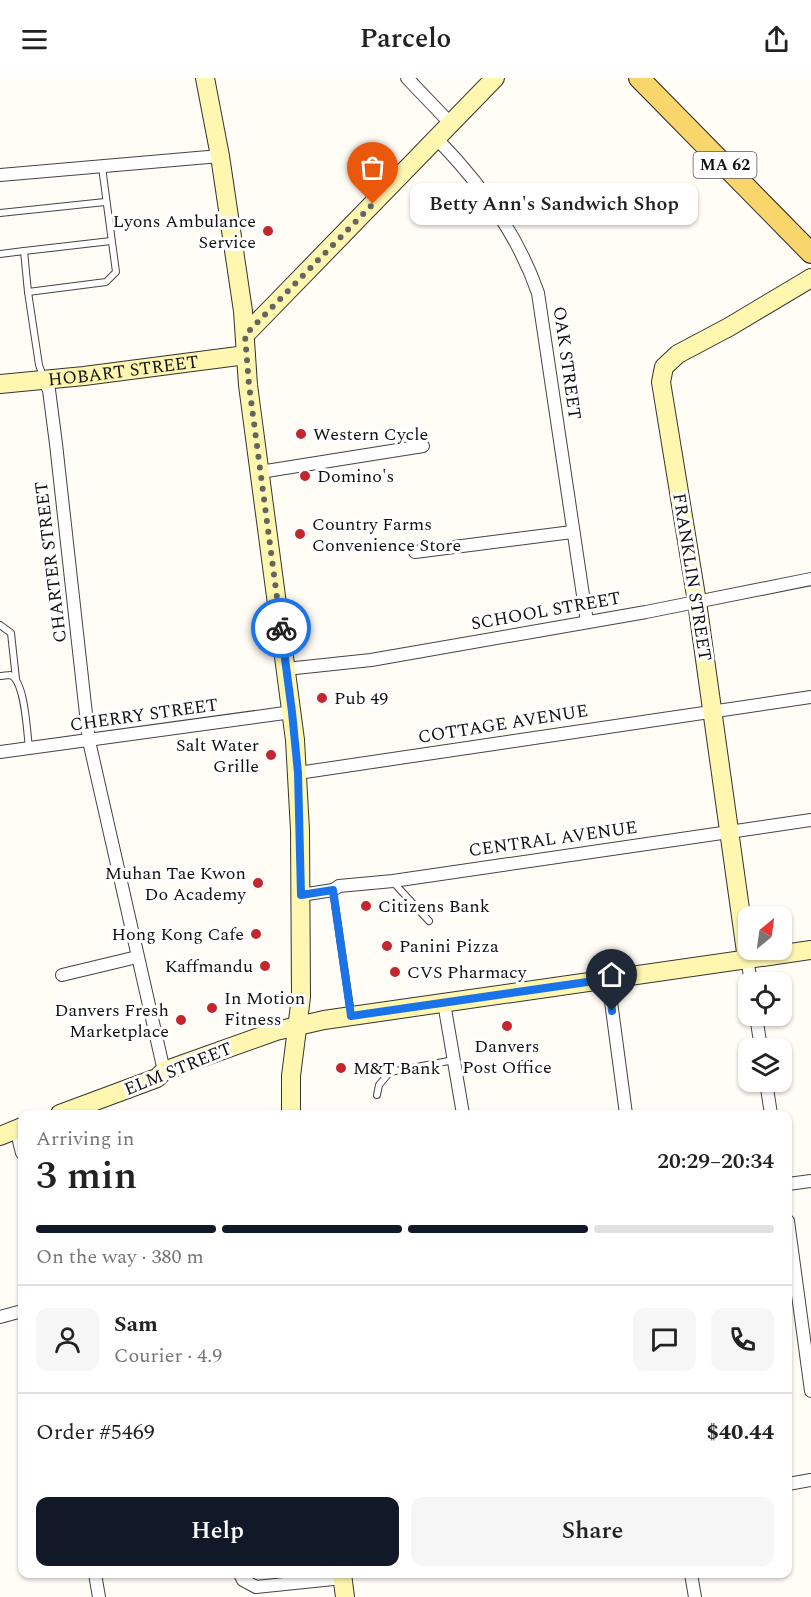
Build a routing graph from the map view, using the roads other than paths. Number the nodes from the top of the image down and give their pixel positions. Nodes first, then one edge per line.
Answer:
1 (206, 78) edge
2 (407, 78) edge
3 (495, 78) edge
4 (639, 78) edge
5 (451, 124) junction
6 (437, 139) junction
7 (220, 156) junction
8 (101, 166) junction
9 (0, 175) edge
10 (105, 201) junction
11 (0, 213) edge
12 (111, 241) junction
13 (24, 251) junction
14 (811, 253) edge
15 (0, 254) edge
16 (811, 278) edge
17 (28, 292) junction
18 (245, 335) junction
19 (246, 356) junction
20 (44, 380) junction
21 (0, 384) edge
22 (423, 447) dead end
23 (260, 472) junction
24 (572, 532) junction
25 (415, 552) dead end
26 (811, 579) edge
27 (698, 602) junction
28 (587, 622) junction
29 (0, 625) edge
30 (286, 669) junction
31 (0, 676) edge
32 (16, 679) junction
33 (811, 697) edge
34 (713, 711) junction
35 (292, 712) junction
36 (89, 741) junction
37 (29, 748) junction
38 (0, 752) edge
39 (298, 773) junction
40 (811, 820) edge
41 (729, 832) junction
42 (393, 881) junction
43 (333, 890) junction
44 (301, 895) junction
45 (739, 906) edge
46 (429, 921) dead end
47 (811, 950) edge
48 (792, 953) edge
49 (137, 957) junction
50 (740, 960) edge
51 (62, 975) dead end
52 (608, 979) junction
53 (444, 1003) junction
54 (351, 1016) junction
55 (297, 1026) junction
56 (455, 1060) junction
57 (164, 1071) junction
58 (768, 1092) edge
59 (377, 1095) dead end
60 (71, 1110) edge
61 (291, 1110) edge
62 (463, 1110) edge
63 (625, 1110) edge
64 (770, 1110) edge
65 (811, 1181) edge
66 (792, 1183) edge
67 (792, 1251) edge
68 (18, 1312) edge
69 (0, 1317) edge
70 (811, 1391) edge
71 (811, 1480) edge
72 (792, 1483) edge
73 (96, 1578) edge
74 (242, 1578) edge
75 (327, 1578) edge
76 (343, 1578) edge
77 (692, 1578) edge
78 (99, 1597) edge
79 (345, 1597) edge
80 (695, 1597) edge

1 - 7 main road
2 - 5 street
3 - 5 main road
4 - 14 main road, MA 62
5 - 6 main road
6 - 18 main road
6 - 24 street, OAK STREET
7 - 8 street
7 - 18 main road
8 - 9 street
8 - 10 lane
10 - 11 lane
10 - 12 lane
12 - 13 lane
12 - 17 lane
13 - 15 lane
13 - 17 lane
16 - 27 main road, FRANKLIN STREET
17 - 20 lane
18 - 19 main road
19 - 20 main road, HOBART STREET
19 - 23 main road
20 - 21 main road, HOBART STREET
20 - 36 street, CHARTER STREET
22 - 23 street
23 - 30 main road
24 - 25 street
24 - 28 street, OAK STREET
26 - 27 street, SCHOOL STREET
27 - 28 street, SCHOOL STREET
27 - 34 main road, FRANKLIN STREET
28 - 30 street, SCHOOL STREET
29 - 32 lane
30 - 35 main road
31 - 32 lane
32 - 37 lane
33 - 34 street, COTTAGE AVENUE
34 - 39 street, COTTAGE AVENUE
34 - 41 main road, FRANKLIN STREET
35 - 36 street, CHERRY STREET
35 - 39 main road
36 - 37 street, CHERRY STREET
36 - 49 street, CHARTER STREET
37 - 38 street, CHERRY STREET
39 - 44 main road
40 - 41 street, CENTRAL AVENUE
41 - 42 street, CENTRAL AVENUE
41 - 45 main road, FRANKLIN STREET
42 - 43 street, CENTRAL AVENUE
42 - 46 lane
43 - 44 street, CENTRAL AVENUE
43 - 54 lane
44 - 55 main road
47 - 48 main road, ELM STREET
49 - 51 street
49 - 57 street, CHARTER STREET
50 - 52 main road, ELM STREET
52 - 53 main road, ELM STREET
52 - 63 street
53 - 54 main road, ELM STREET
53 - 56 street
54 - 55 main road, ELM STREET
55 - 57 main road, ELM STREET
55 - 61 main road
56 - 59 lane
56 - 62 street
57 - 60 main road, ELM STREET
58 - 64 street
65 - 66 street
67 - 70 street
68 - 69 street
71 - 72 street
73 - 78 street
74 - 75 street
76 - 79 main road
77 - 80 street

